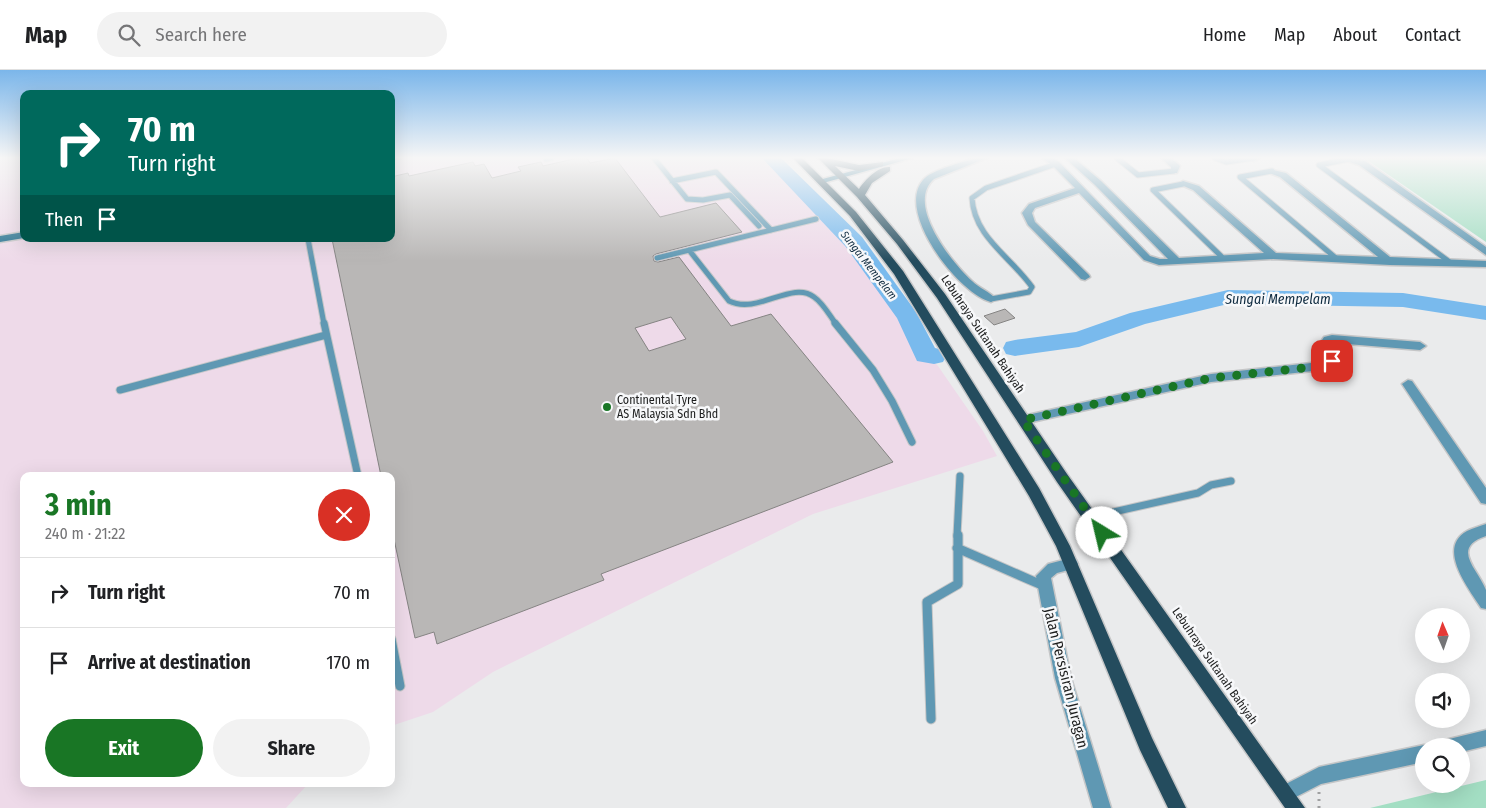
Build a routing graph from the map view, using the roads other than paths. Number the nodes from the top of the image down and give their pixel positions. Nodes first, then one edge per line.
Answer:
1 (682, 192) edge
2 (735, 192) edge
3 (834, 192) edge
4 (858, 192) edge
5 (862, 192) edge
6 (922, 192) edge
7 (980, 192) edge
8 (1070, 192) edge
9 (1083, 192) edge
10 (1107, 192) edge
11 (1156, 192) edge
12 (1201, 192) edge
13 (1258, 192) edge
14 (1304, 192) edge
15 (1355, 192) edge
16 (1403, 192) edge
17 (860, 195) junction
18 (816, 219) dead end
19 (759, 226) dead end
20 (771, 230) junction
21 (20, 235) edge
22 (0, 239) edge
23 (309, 242) edge
24 (689, 250) junction
25 (1486, 252) edge
26 (1273, 256) junction
27 (1222, 257) junction
28 (657, 258) dead end
29 (1336, 259) junction
30 (1177, 262) junction
31 (1390, 262) junction
32 (1451, 263) junction
33 (1486, 264) edge
34 (1085, 277) dead end
35 (991, 300) joint
36 (326, 335) junction
37 (1420, 346) dead end
38 (1408, 384) dead end
39 (120, 390) dead end
40 (1023, 420) junction
41 (912, 442) dead end
42 (357, 472) edge
43 (960, 476) dead end
44 (1231, 480) dead end
45 (1486, 499) edge
46 (1091, 517) junction
47 (1486, 530) edge
48 (957, 548) junction
49 (1071, 564) junction
50 (1044, 586) junction
51 (1486, 603) edge
52 (395, 667) edge
53 (400, 686) dead end
54 (931, 719) dead end
55 (1486, 738) edge
56 (1470, 742) edge
57 (1415, 755) edge
58 (1286, 793) junction
59 (1102, 808) edge
60 (1177, 808) edge
61 (1296, 808) edge

1 - 19 lane
2 - 20 lane
3 - 49 main road
4 - 17 main road, Lebuhraya Sultanah Bahiyah
5 - 17 main road
6 - 35 street
7 - 35 lane
8 - 34 street
9 - 30 street
10 - 30 street
11 - 27 lane
12 - 26 street
13 - 29 lane
14 - 31 street
15 - 32 lane
16 - 25 street
17 - 40 main road, Lebuhraya Sultanah Bahiyah
18 - 20 lane
20 - 24 lane
21 - 22 street
23 - 36 lane
24 - 28 lane
24 - 41 lane
26 - 27 street
26 - 29 street
27 - 30 street
29 - 31 street
31 - 32 street
32 - 33 street
36 - 39 lane
36 - 42 lane
37 - 40 street
38 - 45 street
40 - 46 main road, Lebuhraya Sultanah Bahiyah
43 - 48 lane
44 - 46 lane
46 - 58 main road, Lebuhraya Sultanah Bahiyah
47 - 51 street
48 - 50 lane
48 - 54 lane
49 - 50 street
49 - 60 main road
50 - 59 street, Jalan Persisiran Juragan
52 - 53 lane
55 - 56 street
57 - 58 street
58 - 61 main road, Lebuhraya Sultanah Bahiyah

